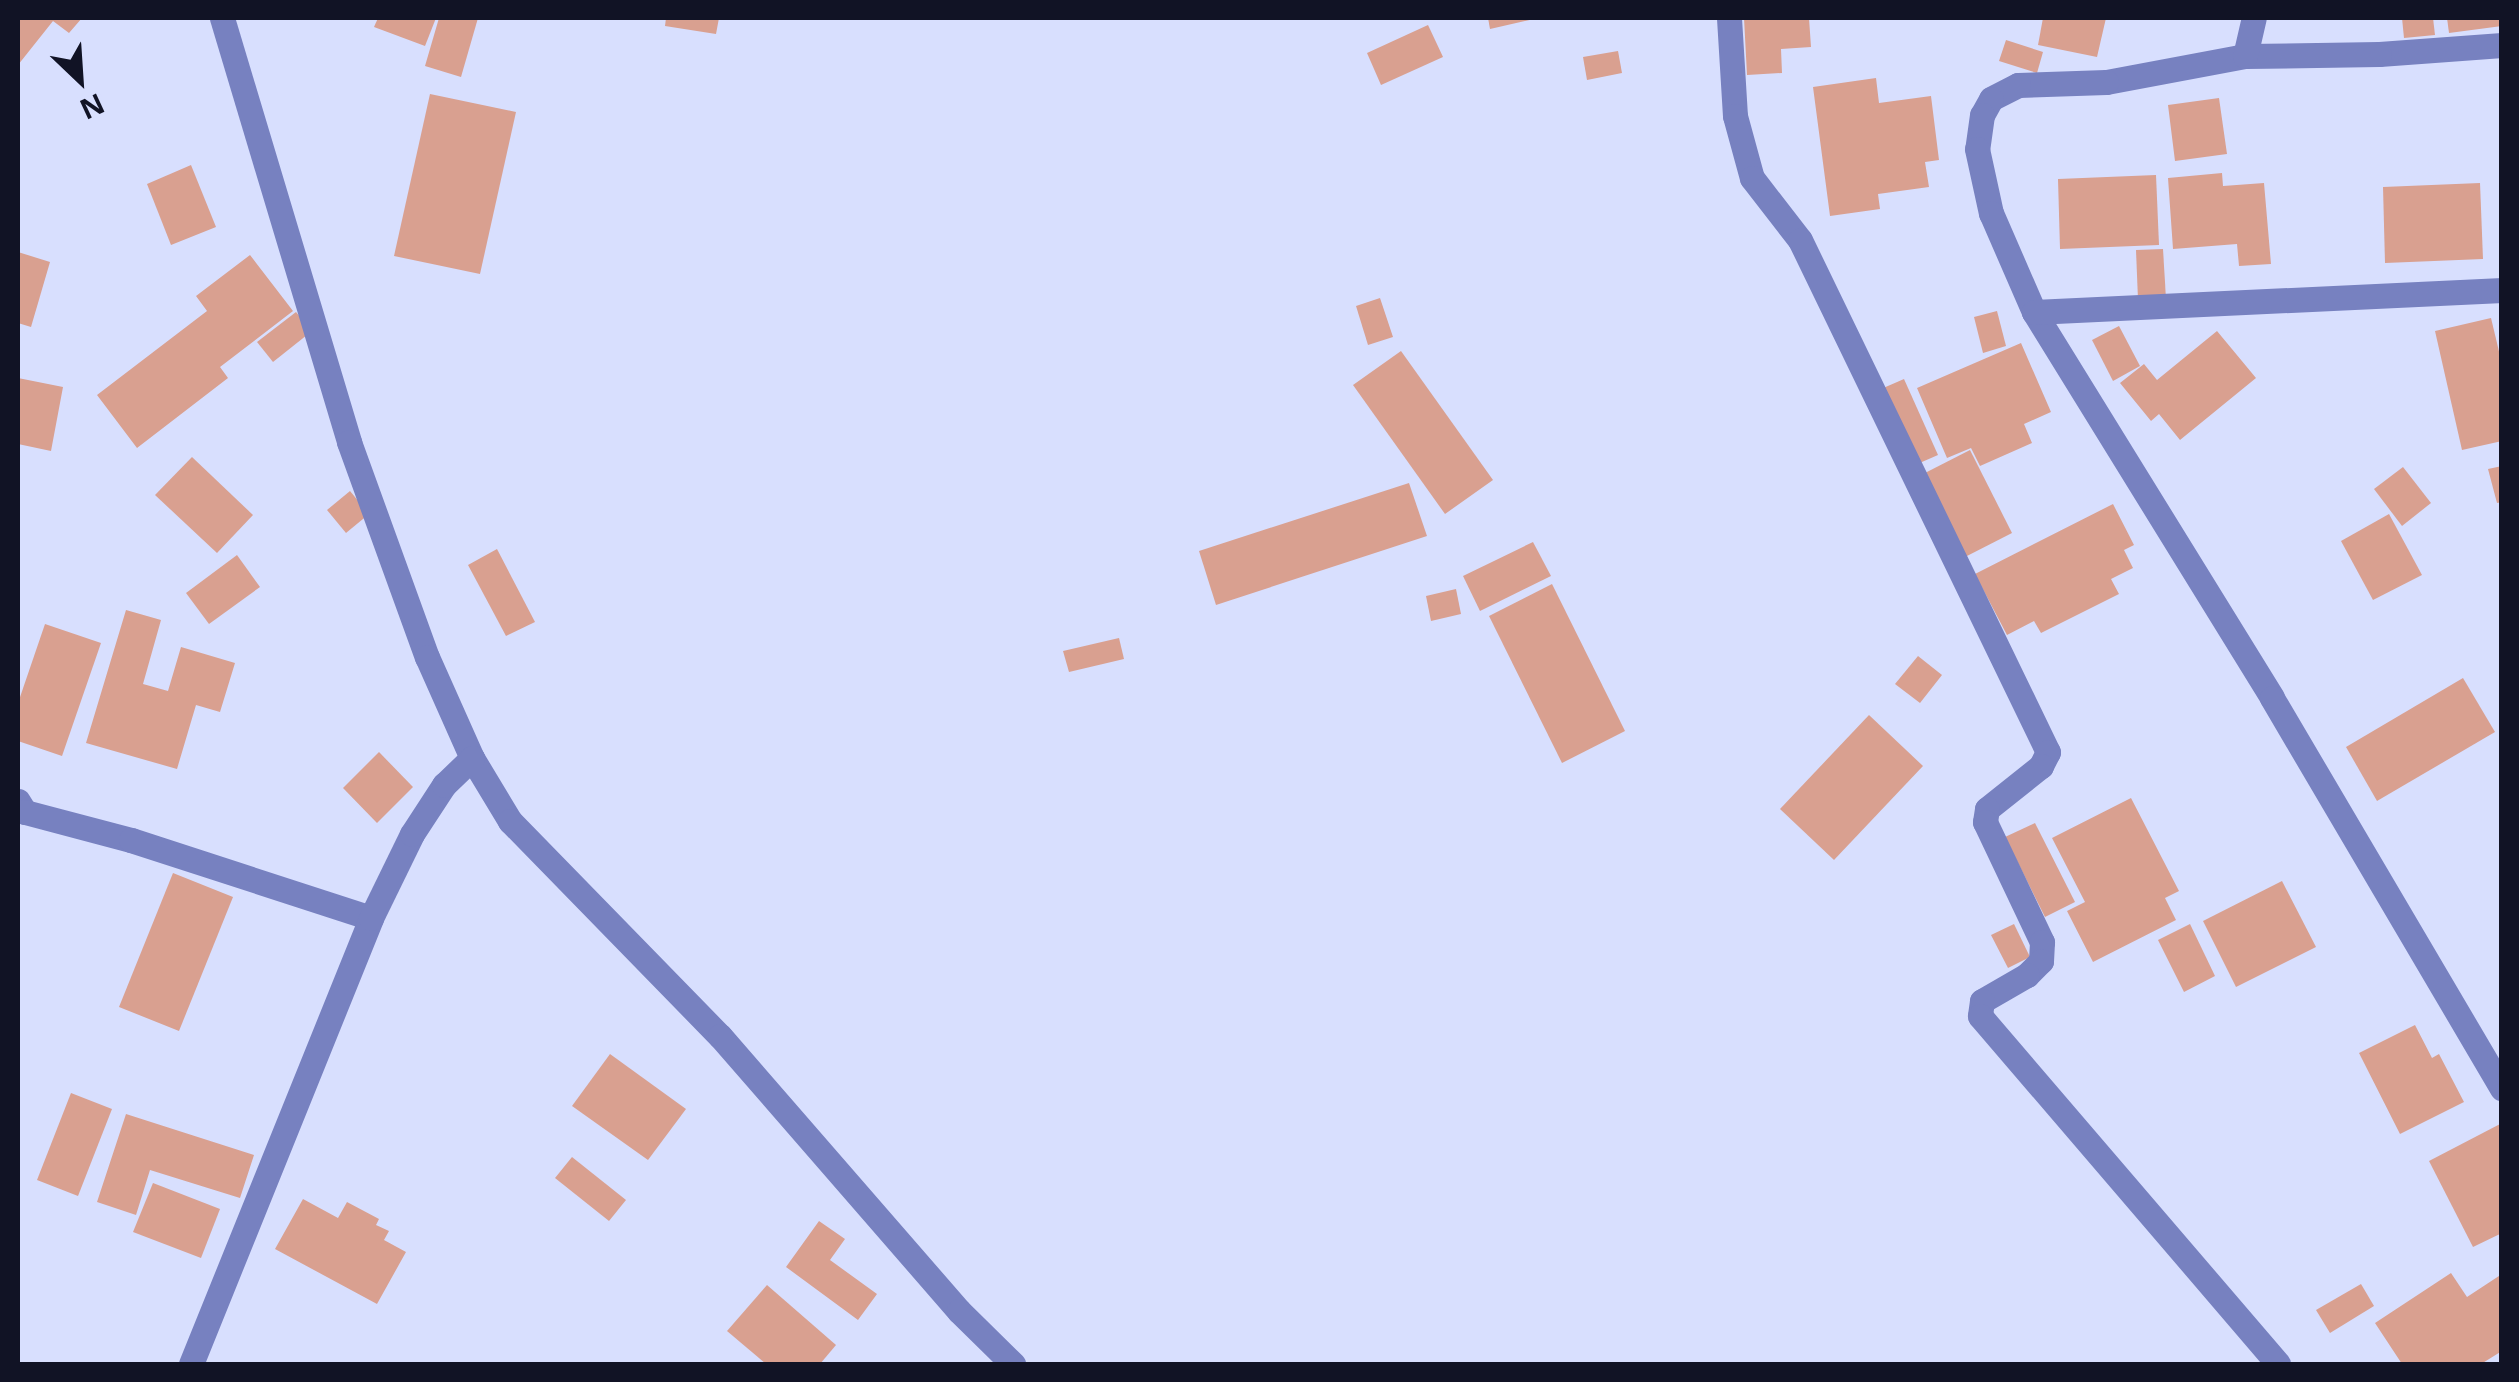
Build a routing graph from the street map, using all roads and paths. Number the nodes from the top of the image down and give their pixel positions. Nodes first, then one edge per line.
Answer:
1 (222, 18) edge
2 (1728, 18) edge
3 (2254, 18) edge
4 (2502, 44) edge
5 (2245, 56) junction
6 (2502, 290) edge
7 (2034, 312) junction
8 (472, 758) junction
9 (18, 801) edge
10 (371, 918) junction
11 (2502, 1088) edge
12 (191, 1364) edge
13 (1013, 1364) edge
14 (2278, 1364) edge

1 - 8 street
2 - 14 street
3 - 5 street
4 - 5 street
5 - 7 street
6 - 7 street
7 - 11 street
8 - 10 street
8 - 13 street
9 - 10 street
10 - 12 street

